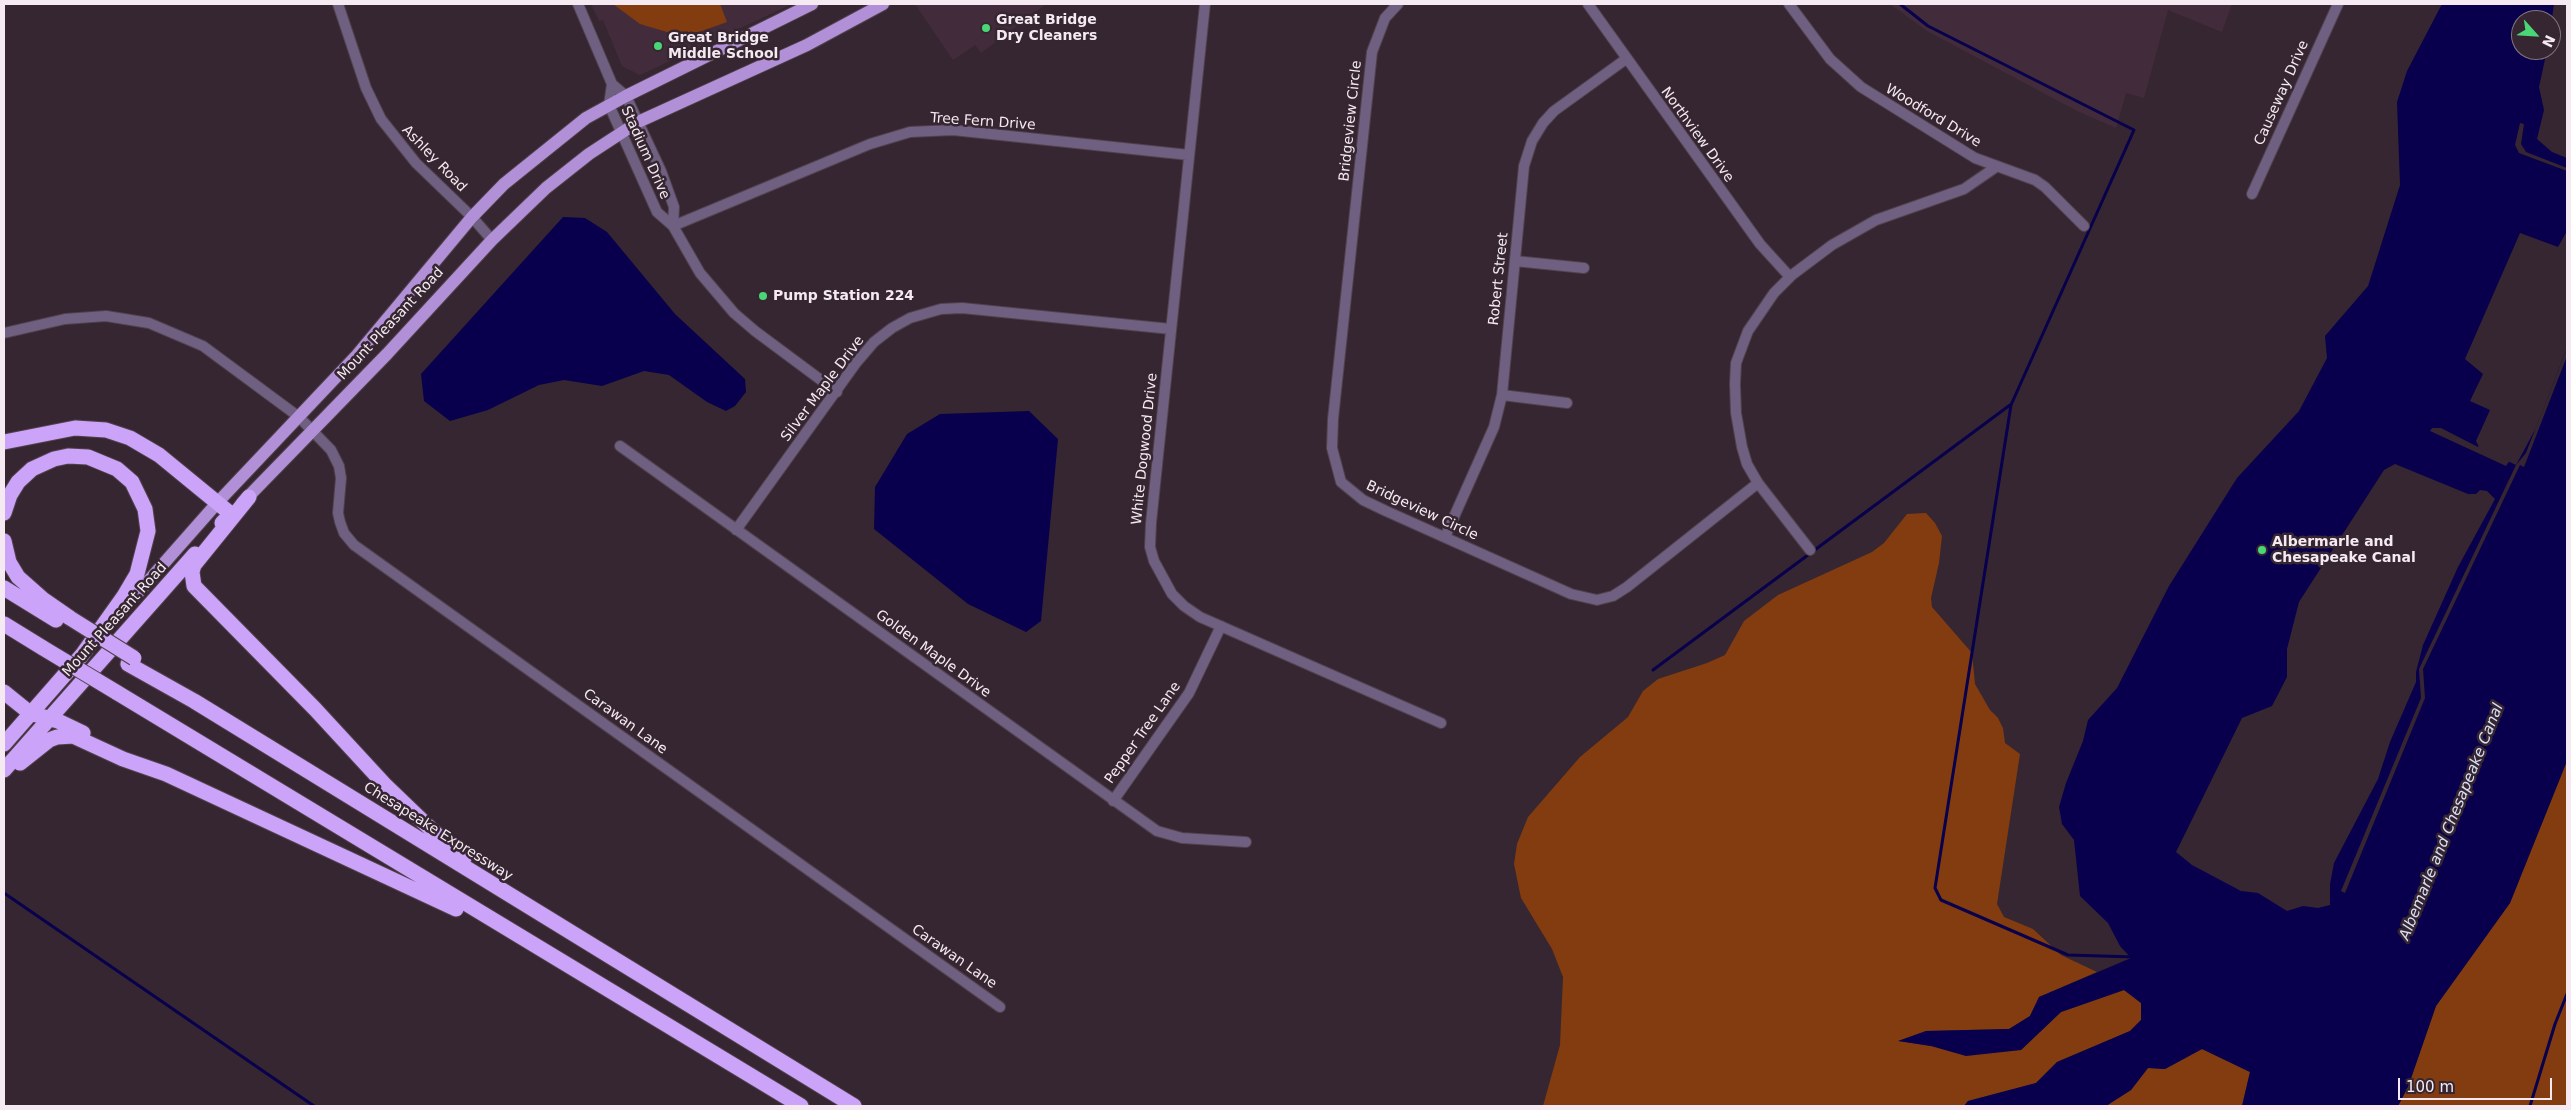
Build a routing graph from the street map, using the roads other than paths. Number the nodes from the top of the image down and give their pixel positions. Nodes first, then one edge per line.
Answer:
1 (338, 4) edge
2 (578, 4) edge
3 (812, 4) edge
4 (883, 4) edge
5 (1205, 4) edge
6 (1398, 4) edge
7 (1588, 4) edge
8 (1789, 4) edge
9 (2338, 4) edge
10 (1626, 59) junction
11 (612, 84) junction
12 (626, 96) junction
13 (609, 105) junction
14 (638, 122) junction
15 (622, 132) junction
16 (1190, 156) junction
17 (1996, 167) junction
18 (2252, 194) dead end
19 (472, 217) junction
20 (673, 226) junction
21 (2084, 226) dead end
22 (492, 240) junction
23 (1515, 261) junction
24 (1584, 268) dead end
25 (1790, 277) junction
26 (1171, 330) junction
27 (4, 333) edge
28 (837, 392) junction
29 (1502, 395) junction
30 (1567, 403) dead end
31 (299, 417) junction
32 (313, 429) junction
33 (4, 442) edge
34 (620, 446) dead end
35 (1758, 483) junction
36 (249, 497) junction
37 (218, 502) junction
38 (4, 513) edge
39 (231, 514) junction
40 (736, 530) junction
41 (1445, 537) junction
42 (4, 541) edge
43 (1810, 550) dead end
44 (4, 588) edge
45 (67, 622) junction
46 (4, 624) edge
47 (1220, 626) junction
48 (82, 655) junction
49 (4, 692) edge
50 (30, 713) junction
51 (50, 718) junction
52 (1441, 723) dead end
53 (4, 744) edge
54 (4, 770) edge
55 (166, 774) junction
56 (4, 777) edge
57 (1113, 801) junction
58 (1246, 842) dead end
59 (495, 922) junction
60 (593, 946) junction
61 (1000, 1007) dead end
62 (801, 1106) edge
63 (854, 1106) edge

1 - 19 street, Ashley Road
2 - 11 street, Stadium Drive
3 - 12 main road, Mount Pleasant Road
4 - 14 main road, Mount Pleasant Road
5 - 16 street, White Dogwood Drive
6 - 41 street, Bridgeview Circle
7 - 10 street, Northview Drive
8 - 17 street, Woodford Drive
9 - 18 street, Causeway Drive
10 - 23 street, Robert Street
10 - 25 street, Northview Drive
11 - 12 street, Stadium Drive
11 - 13 street, Stadium Drive
12 - 13 main road, Mount Pleasant Road
12 - 14 street, Stadium Drive
13 - 15 street, Stadium Drive
13 - 19 main road, Mount Pleasant Road
14 - 15 main road, Mount Pleasant Road
14 - 20 street, Stadium Drive
15 - 20 street, Stadium Drive
15 - 22 main road, Mount Pleasant Road
16 - 20 street, Tree Fern Drive
16 - 26 street, White Dogwood Drive
17 - 21 street, Woodford Drive
17 - 25 street
19 - 22 street, Ashley Road
19 - 31 main road, Mount Pleasant Road
20 - 28 street, Stadium Drive
22 - 32 main road, Mount Pleasant Road
23 - 24 street
23 - 29 street, Robert Street
25 - 35 street
26 - 28 street, Silver Maple Drive
26 - 47 street, White Dogwood Drive
27 - 31 street, Carawan Lane
28 - 40 street, Silver Maple Drive
29 - 30 street
29 - 41 street, Robert Street
31 - 32 street, Carawan Lane
31 - 37 main road, Mount Pleasant Road
32 - 36 main road, Mount Pleasant Road
32 - 61 street, Carawan Lane
33 - 37 highway
34 - 40 street, Golden Maple Drive
35 - 41 street, Bridgeview Circle
35 - 43 street
36 - 39 main road, Mount Pleasant Road
36 - 60 highway
37 - 39 highway
37 - 48 main road, Mount Pleasant Road
38 - 48 highway
39 - 51 highway, Mount Pleasant Road
40 - 57 street, Golden Maple Drive
42 - 45 highway
44 - 45 highway, Chesapeake Expressway
45 - 60 highway, Chesapeake Expressway
46 - 59 highway, bridge
47 - 52 street, White Dogwood Drive
47 - 57 street, Pepper Tree Lane
48 - 50 highway, Mount Pleasant Road
49 - 50 highway
50 - 51 highway
50 - 53 highway, Mount Pleasant Road
51 - 54 highway, Mount Pleasant Road
51 - 55 highway
55 - 56 highway
55 - 59 highway
57 - 58 street, Golden Maple Drive
59 - 62 highway
60 - 63 highway, Chesapeake Expressway

